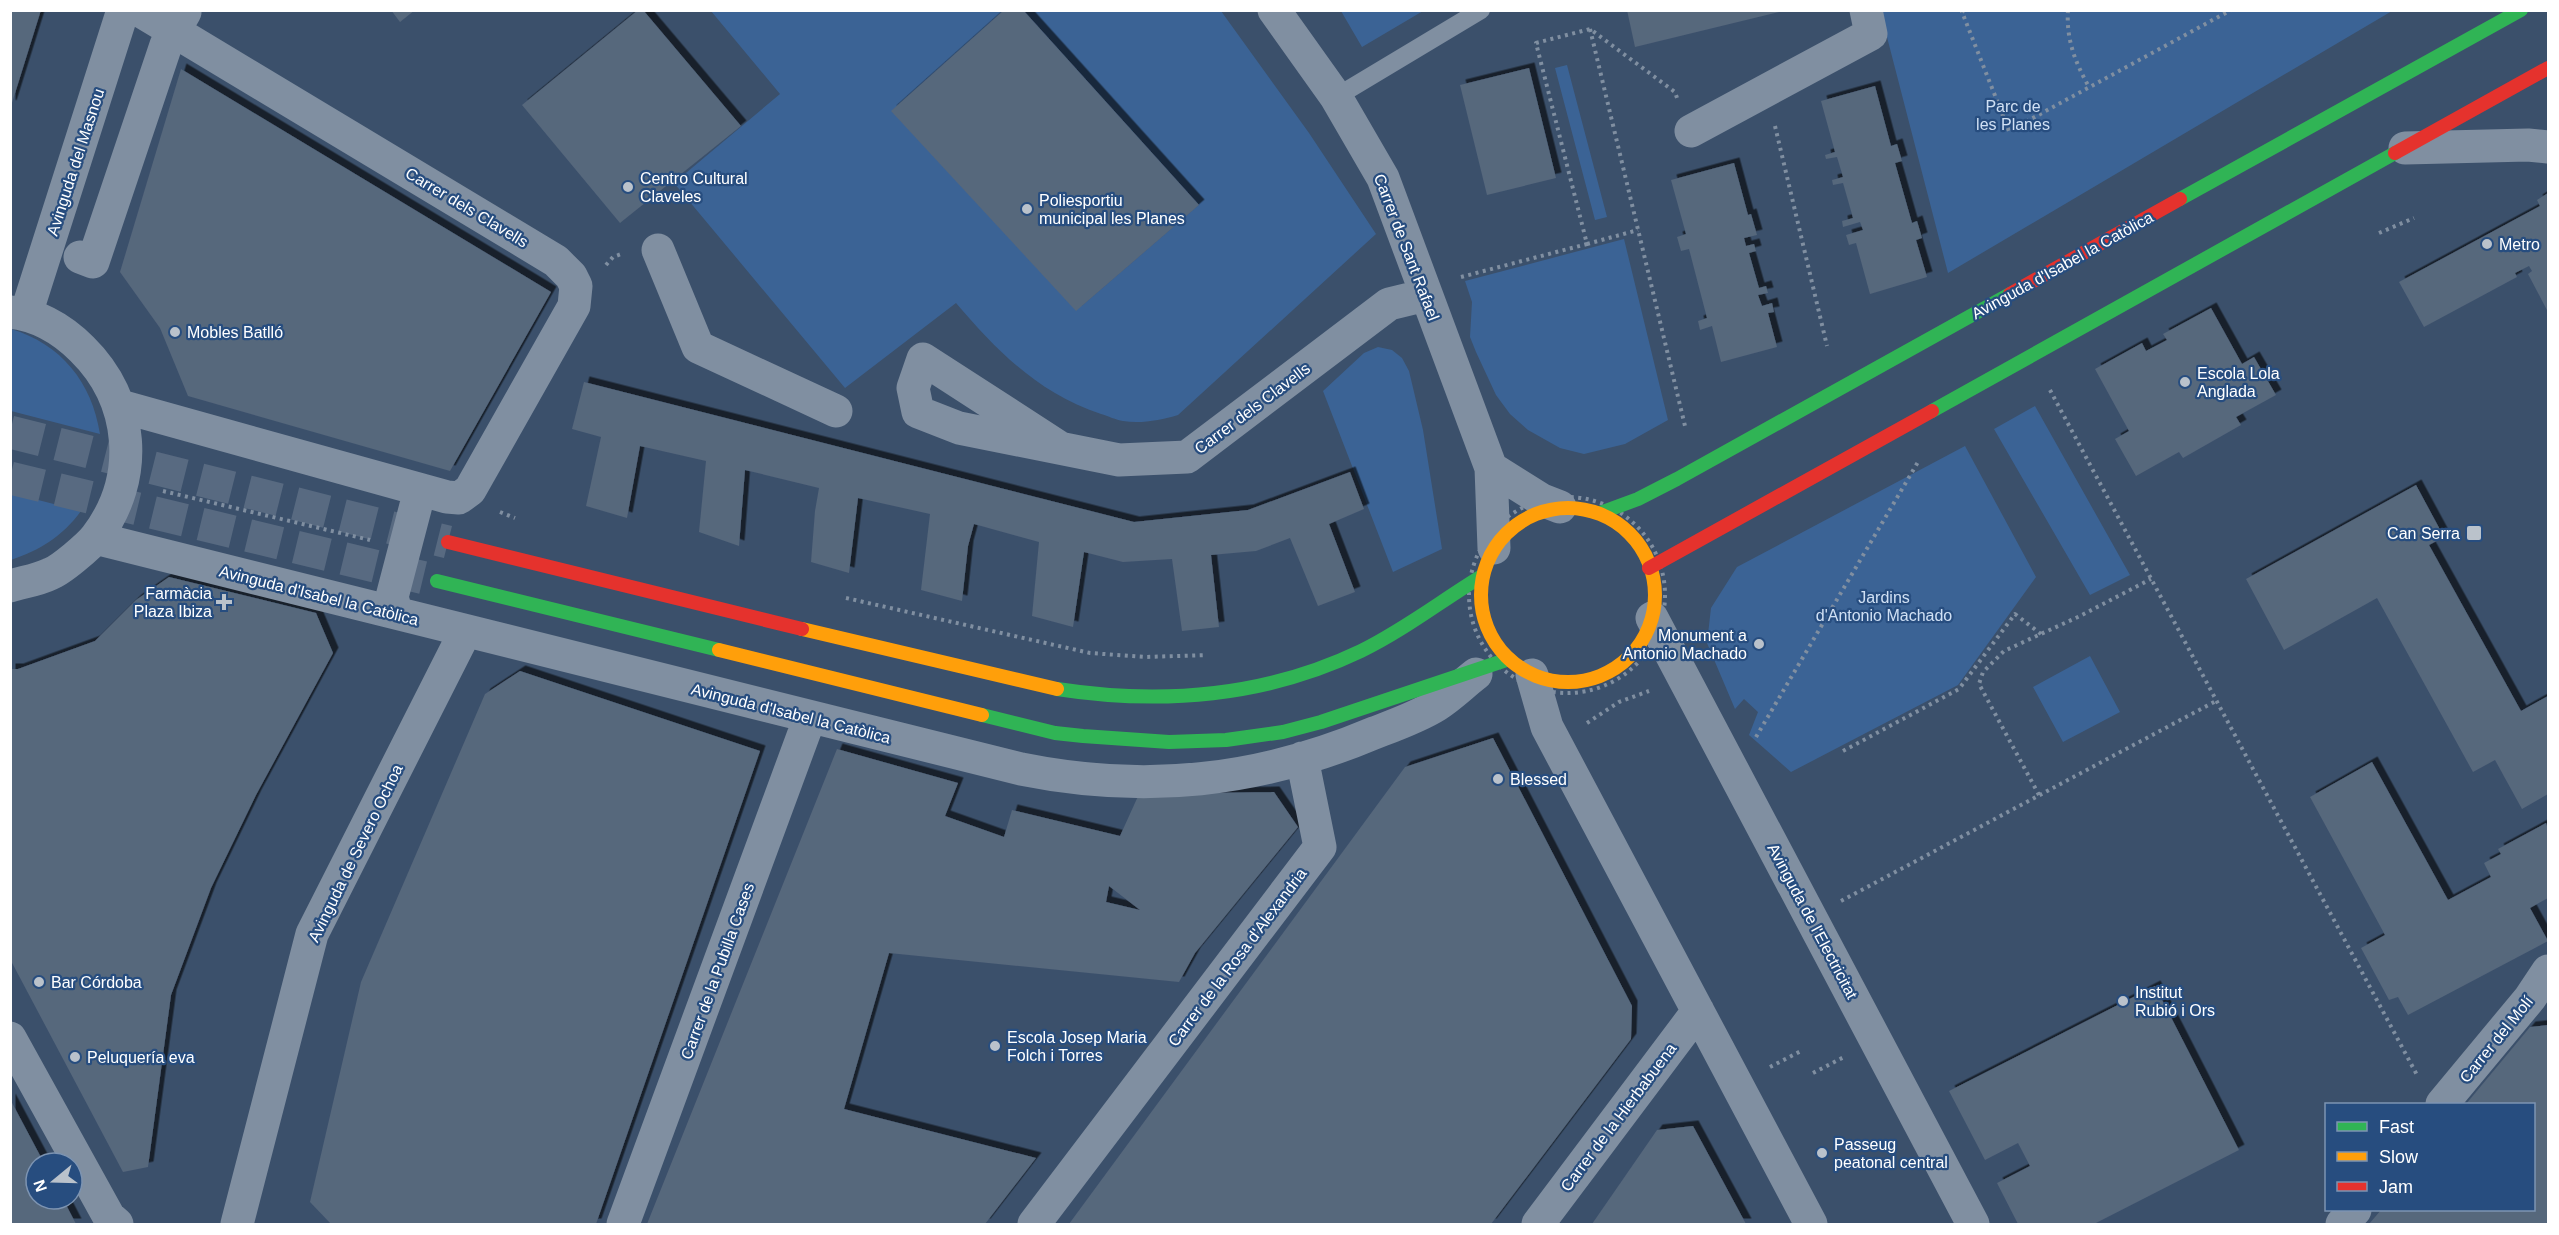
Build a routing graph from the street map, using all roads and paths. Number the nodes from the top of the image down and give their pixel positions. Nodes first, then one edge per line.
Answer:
1 (123, 10) edge
2 (140, 10) edge
3 (1274, 10) edge
4 (1481, 10) edge
5 (1866, 10) edge
6 (1964, 10) edge
7 (2068, 10) edge
8 (2231, 10) edge
9 (2521, 10) edge
10 (180, 20) edge
11 (1590, 29) junction
12 (2548, 68) edge
13 (2089, 87) junction
14 (1336, 97) junction
15 (1690, 132) joint
16 (2548, 147) edge
17 (2405, 148) junction
18 (1781, 159) dead end
19 (2414, 218) dead end
20 (1638, 230) junction
21 (2379, 233) dead end
22 (1587, 244) junction
23 (658, 250) dead end
24 (80, 257) dead end
25 (1461, 277) dead end
26 (1426, 295) junction
27 (18, 313) edge
28 (1827, 346) dead end
29 (2050, 390) dead end
30 (979, 394) junction
31 (120, 406) junction
32 (836, 411) dead end
33 (1685, 426) dead end
34 (959, 428) junction
35 (1059, 447) junction
36 (1920, 459) dead end
37 (1491, 468) junction
38 (420, 490) junction
39 (163, 491) dead end
40 (459, 498) junction
41 (1551, 504) junction
42 (1606, 510) junction
43 (524, 521) dead end
44 (96, 538) junction
45 (448, 542) tunnel mouth
46 (405, 548) junction
47 (1485, 560) junction
48 (1654, 565) junction
49 (2151, 579) junction
50 (437, 581) tunnel mouth
51 (10, 586) edge
52 (840, 597) dead end
53 (394, 604) dead end
54 (1655, 624) junction
55 (465, 632) junction
56 (2041, 634) junction
57 (1214, 655) dead end
58 (1510, 672) junction
59 (1659, 688) dead end
60 (2217, 701) junction
61 (810, 717) junction
62 (1579, 728) dead end
63 (1755, 738) dead end
64 (1843, 751) dead end
65 (1302, 758) junction
66 (2039, 795) junction
67 (1832, 906) dead end
68 (2548, 971) edge
69 (1698, 1011) junction
70 (10, 1038) edge
71 (1801, 1051) dead end
72 (1852, 1053) dead end
73 (1762, 1072) dead end
74 (1813, 1073) dead end
75 (2418, 1076) dead end
76 (2443, 1103) edge
77 (2353, 1211) edge
78 (117, 1224) edge
79 (237, 1224) edge
80 (623, 1224) edge
81 (1034, 1224) edge
82 (1538, 1224) edge
83 (1811, 1224) edge
84 (1972, 1224) edge
85 (2342, 1224) edge

1 - 27 street, Avinguda del Masnou
2 - 10 street, Carrer dels Clavells
3 - 14 street, Carrer de Sant Rafael
4 - 14 lane
5 - 15 street
6 - 13 path
7 - 13 path
8 - 13 path
9 - 42 street, Avinguda d'Isabel la Catòlica
10 - 24 street
10 - 40 street, Carrer dels Clavells
11 - 15 path
11 - 20 path
11 - 22 path
12 - 17 street
14 - 26 street, Carrer de Sant Rafael
16 - 17 street
17 - 48 street
18 - 28 path
19 - 21 path
20 - 22 path
20 - 33 path
22 - 25 path
23 - 32 street
26 - 35 street, Carrer dels Clavells
26 - 37 street, Carrer de Sant Rafael
27 - 31 street
29 - 49 path
30 - 34 street
30 - 34 street, Carrer dels Clavells
30 - 35 street, Carrer dels Clavells
31 - 38 street
31 - 44 street
34 - 35 street, Carrer dels Clavells
36 - 63 path
37 - 41 street
37 - 47 street, Carrer de Sant Rafael
38 - 40 street
38 - 46 street, Avinguda d'Isabel la Catòlica
39 - 46 path
40 - 43 path
41 - 42 street
41 - 42 path
41 - 47 street
41 - 47 path
42 - 48 street
42 - 48 path
44 - 51 street
44 - 55 street, Avinguda d'Isabel la Catòlica
45 - 47 street
46 - 53 street, Avinguda d'Isabel la Catòlica
47 - 47 path
47 - 58 street
47 - 58 path
48 - 54 street
48 - 54 path
49 - 56 path
49 - 60 path
50 - 58 street
52 - 57 path
54 - 58 street
54 - 58 path
54 - 84 street, Avinguda de l'Electricitat
55 - 61 street, Avinguda d'Isabel la Catòlica
55 - 79 street, Avinguda de Severo Ochoa
56 - 64 path
56 - 66 path
58 - 65 street, Avinguda d'Isabel la Catòlica
58 - 69 street
59 - 62 path
60 - 66 path
60 - 75 path
61 - 65 street, Avinguda d'Isabel la Catòlica
61 - 80 street, Carrer de la Pubilla Cases
65 - 81 street, Carrer de la Rosa d'Alexandria
66 - 67 path
68 - 76 street, Carrer del Molí
69 - 82 street, Carrer de la Hierbabuena
69 - 83 street
70 - 78 street
71 - 73 path
72 - 74 path
77 - 85 street

